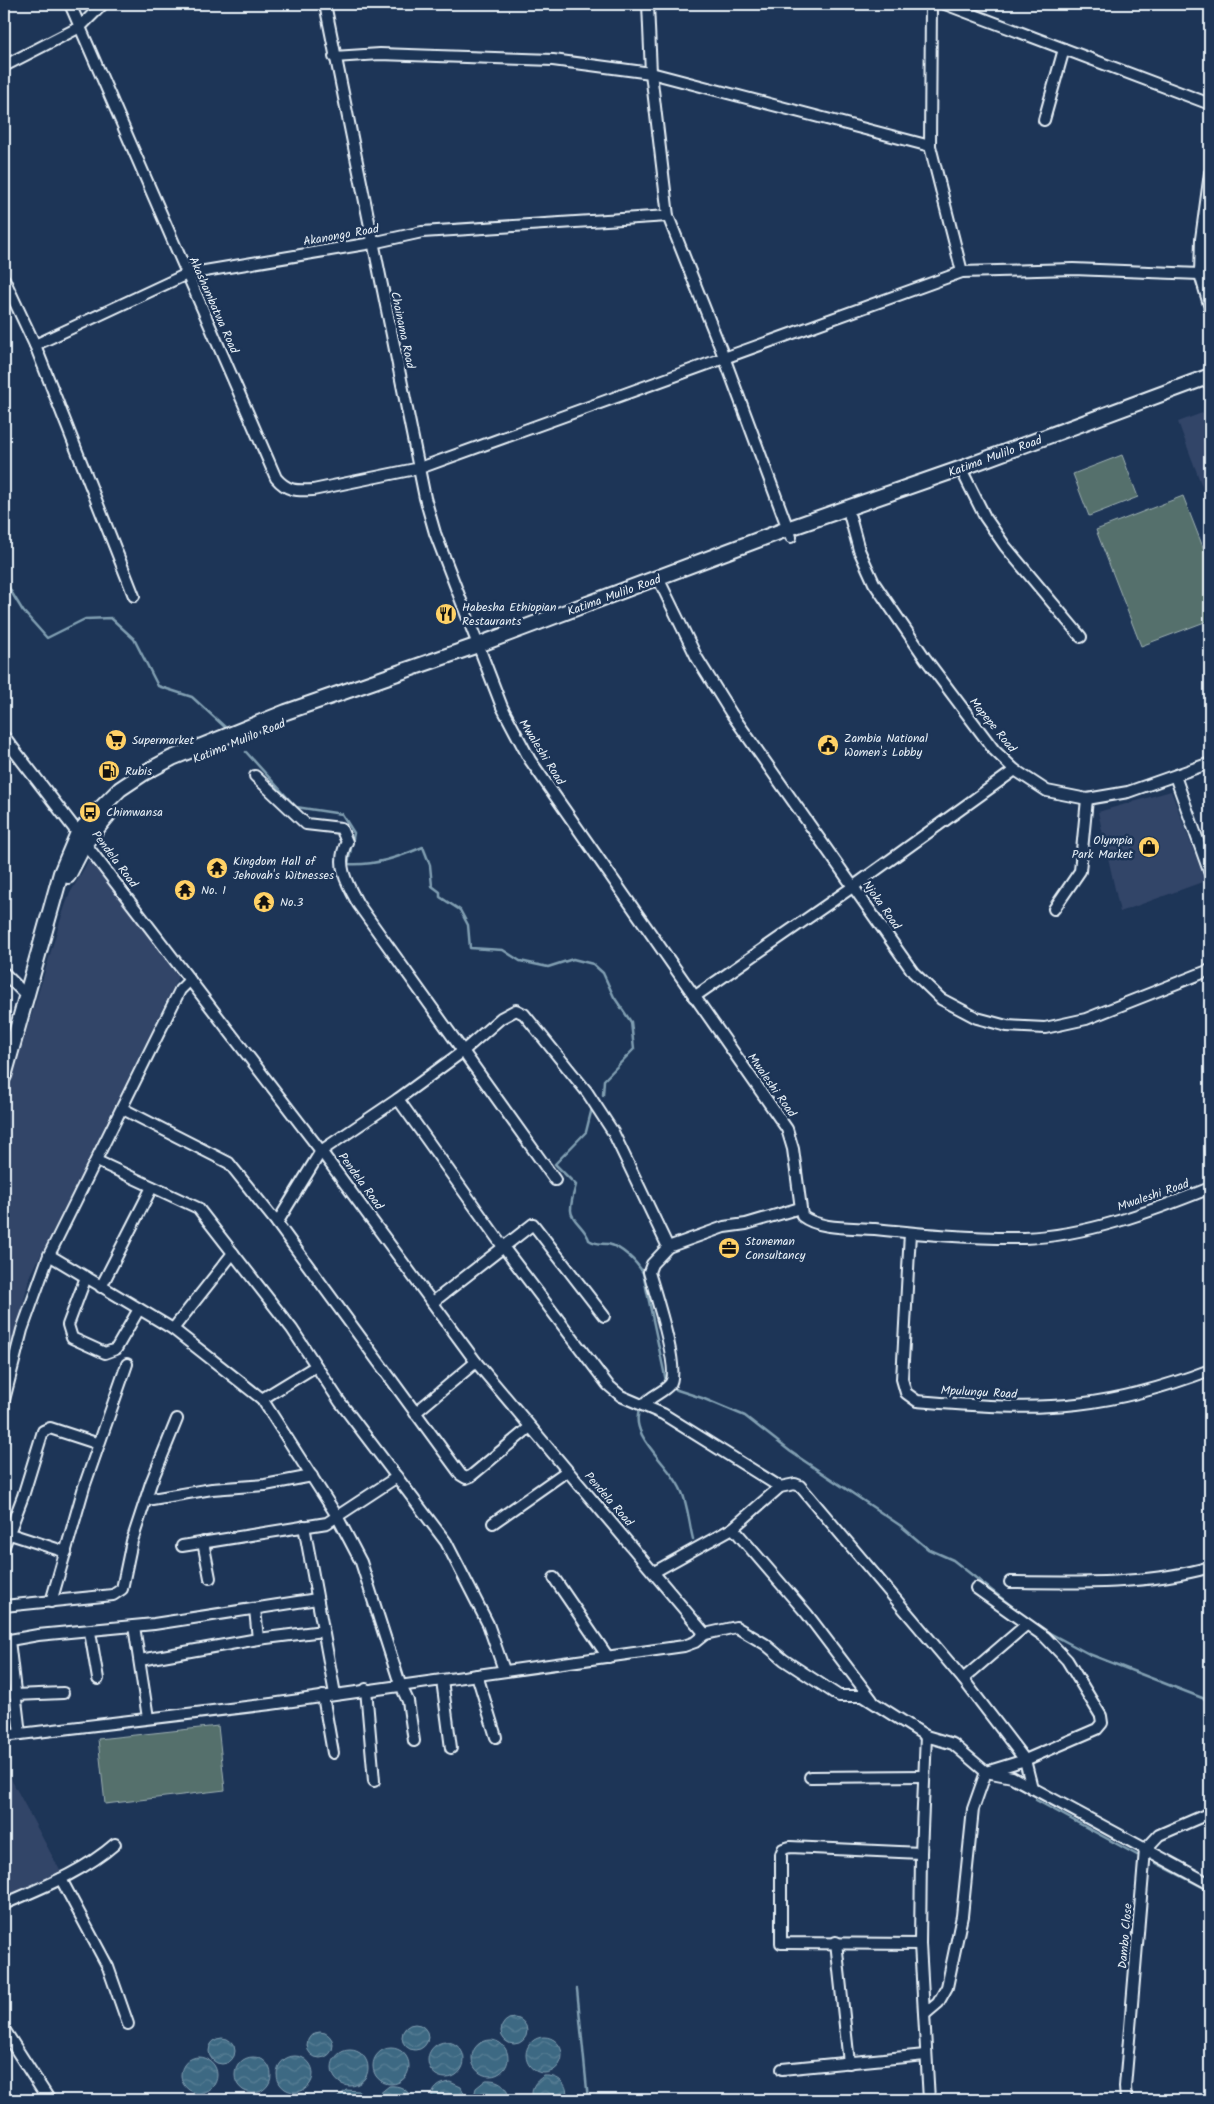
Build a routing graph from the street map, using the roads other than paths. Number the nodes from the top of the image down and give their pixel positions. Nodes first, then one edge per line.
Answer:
1 (70, 4) edge
2 (103, 4) edge
3 (325, 4) edge
4 (648, 4) edge
5 (931, 4) edge
6 (945, 4) edge
7 (80, 27) junction
8 (1064, 49) junction
9 (334, 57) junction
10 (4, 66) edge
11 (651, 73) junction
12 (1210, 104) edge
13 (1044, 120) dead end
14 (930, 146) junction
15 (1210, 174) edge
16 (668, 216) junction
17 (372, 243) junction
18 (962, 272) junction
19 (187, 274) junction
20 (1200, 274) junction
21 (4, 279) edge
22 (1210, 308) edge
23 (35, 345) junction
24 (724, 356) junction
25 (1210, 376) edge
26 (1210, 386) edge
27 (420, 468) junction
28 (965, 477) junction
29 (850, 517) junction
30 (789, 533) junction
31 (660, 582) junction
32 (134, 596) dead end
33 (1081, 637) dead end
34 (480, 649) junction
35 (4, 737) edge
36 (1210, 763) edge
37 (1015, 770) junction
38 (255, 776) dead end
39 (1175, 776) junction
40 (1087, 799) junction
41 (82, 838) junction
42 (1210, 874) edge
43 (854, 886) junction
44 (1054, 909) dead end
45 (1210, 970) edge
46 (4, 973) edge
47 (190, 980) junction
48 (28, 996) junction
49 (694, 997) junction
50 (462, 1052) junction
51 (4, 1076) edge
52 (398, 1099) junction
53 (123, 1109) junction
54 (321, 1151) junction
55 (98, 1161) junction
56 (555, 1180) dead end
57 (152, 1187) junction
58 (1210, 1188) edge
59 (800, 1208) junction
60 (277, 1223) junction
61 (910, 1232) junction
62 (668, 1247) junction
63 (504, 1248) junction
64 (233, 1253) junction
65 (49, 1255) junction
66 (86, 1277) junction
67 (102, 1287) junction
68 (433, 1302) junction
69 (139, 1309) junction
70 (604, 1316) dead end
71 (173, 1329) junction
72 (476, 1362) junction
73 (127, 1364) dead end
74 (316, 1366) junction
75 (1210, 1370) edge
76 (4, 1400) edge
77 (262, 1400) junction
78 (644, 1405) junction
79 (415, 1413) junction
80 (177, 1419) dead end
81 (530, 1427) junction
82 (99, 1444) junction
83 (567, 1471) junction
84 (312, 1476) junction
85 (397, 1478) junction
86 (780, 1487) junction
87 (146, 1500) junction
88 (337, 1516) junction
89 (493, 1523) dead end
90 (304, 1526) junction
91 (733, 1528) junction
92 (6, 1533) edge
93 (203, 1542) junction
94 (4, 1546) edge
95 (182, 1546) dead end
96 (66, 1552) junction
97 (1210, 1567) edge
98 (654, 1572) junction
99 (210, 1578) dead end
100 (554, 1578) dead end
101 (1010, 1582) dead end
102 (976, 1588) dead end
103 (317, 1599) junction
104 (51, 1602) junction
105 (4, 1606) edge
106 (255, 1609) junction
107 (1026, 1625) junction
108 (134, 1626) junction
109 (323, 1630) junction
110 (90, 1632) junction
111 (705, 1634) junction
112 (258, 1639) junction
113 (6, 1640) edge
114 (608, 1657) junction
115 (140, 1660) junction
116 (504, 1670) junction
117 (477, 1674) junction
118 (963, 1679) junction
119 (98, 1680) dead end
120 (442, 1680) junction
121 (400, 1684) junction
122 (366, 1689) junction
123 (63, 1692) dead end
124 (335, 1694) junction
125 (15, 1696) junction
126 (323, 1696) junction
127 (874, 1704) junction
128 (148, 1718) junction
129 (20, 1734) junction
130 (4, 1736) edge
131 (926, 1736) junction
132 (496, 1737) dead end
133 (414, 1741) dead end
134 (451, 1748) dead end
135 (333, 1754) dead end
136 (1025, 1760) junction
137 (986, 1772) junction
138 (924, 1776) junction
139 (810, 1777) dead end
140 (374, 1781) dead end
141 (1032, 1788) junction
142 (1210, 1813) edge
143 (115, 1844) dead end
144 (1145, 1850) junction
145 (921, 1853) junction
146 (61, 1880) junction
147 (1210, 1884) edge
148 (4, 1904) edge
149 (836, 1942) junction
150 (920, 1944) junction
151 (925, 2014) junction
152 (128, 2024) dead end
153 (4, 2030) edge
154 (925, 2055) junction
155 (849, 2063) junction
156 (782, 2069) dead end
157 (49, 2100) edge
158 (929, 2100) edge
159 (1126, 2100) edge

1 - 7 street, Akashambatwa Road
2 - 7 street
3 - 9 street, Chainama Road
4 - 11 street
5 - 14 street
6 - 8 street
7 - 10 street
7 - 19 street, Akashambatwa Road
8 - 12 street
8 - 13 street
9 - 11 street
9 - 17 street, Chainama Road
11 - 14 street
11 - 16 street
14 - 18 street
15 - 20 street
16 - 17 street, Akanongo Road
16 - 24 street
17 - 19 street, Akanongo Road
17 - 27 street, Chainama Road
18 - 20 street, Akashambatwa Road
18 - 24 street, Akashambatwa Road
19 - 23 street, Akanongo Road
19 - 27 street, Akashambatwa Road
20 - 22 street
21 - 23 street
23 - 32 street
24 - 27 street, Akashambatwa Road
24 - 30 street
25 - 30 main road, Katima Mulilo Road
26 - 28 main road, Katima Mulilo Road
27 - 34 street, Chainama Road
28 - 29 main road, Katima Mulilo Road
28 - 33 street
29 - 30 main road, Katima Mulilo Road
29 - 37 street, Mapepe Road
30 - 31 main road, Katima Mulilo Road
31 - 34 main road, Katima Mulilo Road
31 - 43 street, Njoka Road
34 - 41 main road, Katima Mulilo Road
34 - 49 street, Mwaleshi Road
35 - 41 street, Pendela Road
36 - 39 street, Mapepe Road
37 - 40 street, Mapepe Road
37 - 43 street
38 - 50 street
39 - 40 street, Mapepe Road
39 - 42 street
40 - 44 street
41 - 47 street, Pendela Road
41 - 48 main road, Katima Mulilo Road
43 - 45 street, Njoka Road
43 - 49 street
46 - 48 street
47 - 53 street
47 - 54 street, Pendela Road
48 - 51 main road, Katima Mulilo Road
49 - 59 street, Mwaleshi Road
50 - 52 street
50 - 56 street
50 - 62 street
52 - 54 street
52 - 63 street
53 - 55 street
53 - 60 street
54 - 60 street
54 - 68 street, Pendela Road
55 - 57 street
55 - 65 street
57 - 64 street
57 - 67 street
58 - 61 street, Mwaleshi Road
59 - 61 street, Mwaleshi Road
59 - 62 street
60 - 79 street
61 - 75 street, Mpulungu Road
62 - 78 street
63 - 68 street
63 - 70 street
63 - 78 street
64 - 71 street
64 - 74 street
65 - 66 street
65 - 76 street
66 - 67 street
66 - 69 street
67 - 69 street
68 - 72 street, Pendela Road
69 - 71 street
71 - 77 street
72 - 79 street
72 - 81 street, Pendela Road
73 - 82 street
74 - 77 street
74 - 85 street
77 - 84 street
78 - 86 street
79 - 81 street
80 - 87 street
81 - 83 street, Pendela Road
82 - 92 street
82 - 96 street
83 - 89 street
83 - 98 street, Pendela Road
84 - 87 street
84 - 88 street
85 - 88 street
85 - 116 street
86 - 91 street
86 - 118 street
87 - 104 street
88 - 90 street
88 - 121 street
90 - 93 street
90 - 103 street
91 - 98 street
91 - 127 street
92 - 94 street
92 - 96 street
93 - 95 street
93 - 99 street
96 - 104 street
97 - 101 street
98 - 111 street, Pendela Road
100 - 114 street
102 - 107 street
103 - 106 street
103 - 109 street
104 - 105 street
106 - 108 street
106 - 112 street
107 - 118 street
107 - 136 street
108 - 110 street
108 - 115 street
109 - 112 street
109 - 124 street
110 - 113 street
110 - 119 street
111 - 114 street
111 - 127 street
112 - 115 street
113 - 125 street
114 - 116 street
115 - 128 street
116 - 117 street
117 - 120 street
117 - 132 street
118 - 136 street
120 - 121 street
120 - 134 street
121 - 122 street
121 - 133 street
122 - 124 street
122 - 140 street
123 - 125 street
124 - 126 street
125 - 129 street
126 - 128 street
126 - 135 street
127 - 131 street
128 - 129 street
129 - 130 street
131 - 137 street
131 - 138 street
136 - 137 street
136 - 141 street
137 - 141 street
137 - 151 street
138 - 139 street
138 - 145 street
141 - 144 street
142 - 144 street
143 - 146 street
144 - 147 street
144 - 159 street, Dambo Close
145 - 149 street
145 - 150 street
146 - 148 street
146 - 152 street
149 - 150 street
149 - 155 street
150 - 151 street
151 - 154 street
153 - 157 street
154 - 155 street
154 - 158 street
155 - 156 street

